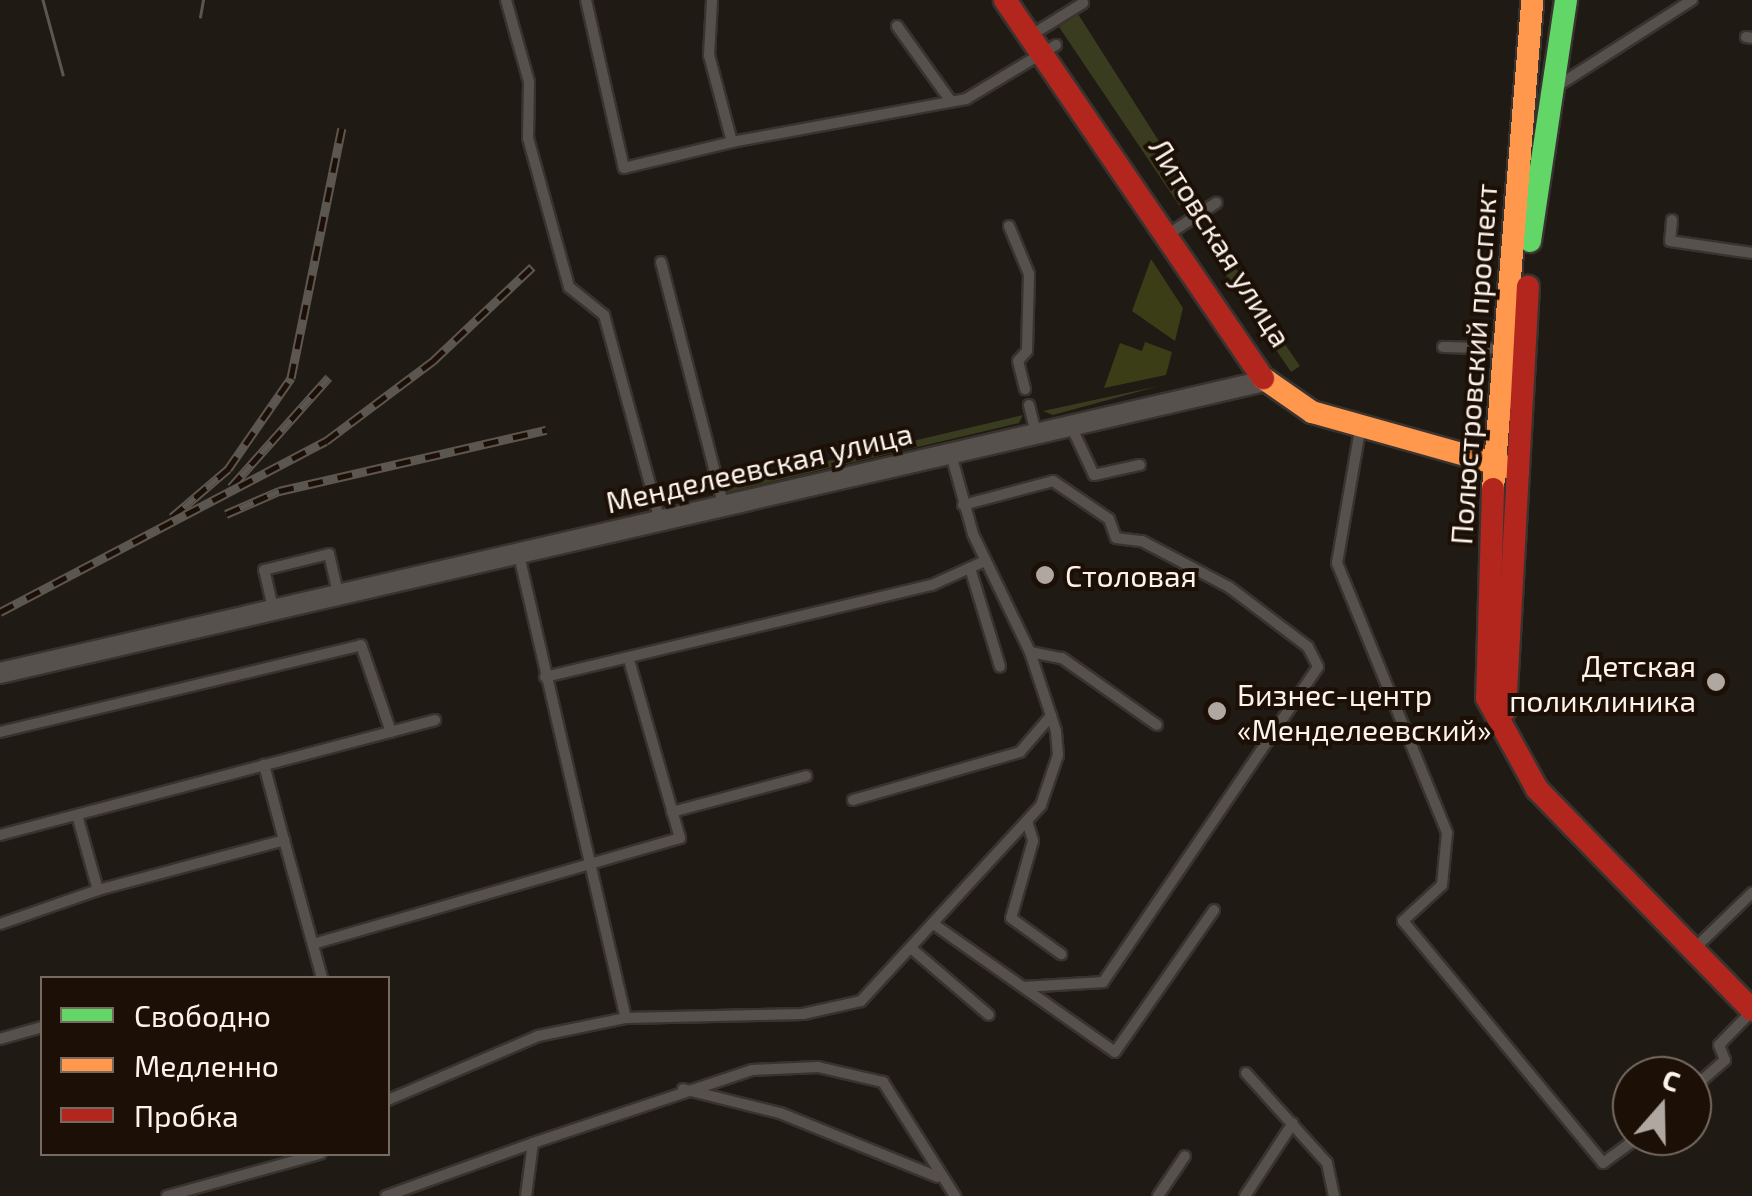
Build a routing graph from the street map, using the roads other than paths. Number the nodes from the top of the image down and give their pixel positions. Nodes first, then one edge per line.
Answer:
1 (506, 0) edge
2 (586, 0) edge
3 (712, 0) edge
4 (1005, 0) edge
5 (1026, 0) edge
6 (1532, 0) edge
7 (1566, 0) edge
8 (1692, 0) edge
9 (1084, 3) dead end
10 (897, 26) dead end
11 (1043, 41) junction
12 (1559, 86) junction
13 (950, 100) junction
14 (732, 142) junction
15 (1216, 204) dead end
16 (1672, 220) dead end
17 (1009, 226) dead end
18 (1171, 232) junction
19 (1752, 253) edge
20 (661, 262) dead end
21 (1442, 348) dead end
22 (1503, 350) junction
23 (1270, 380) junction
24 (1025, 389) dead end
25 (1029, 405) dead end
26 (1071, 426) junction
27 (1360, 429) junction
28 (1036, 434) junction
29 (952, 454) junction
30 (1140, 465) dead end
31 (1494, 468) junction
32 (1518, 470) junction
33 (963, 505) junction
34 (724, 507) junction
35 (660, 521) junction
36 (518, 550) junction
37 (985, 561) junction
38 (970, 568) junction
39 (338, 592) junction
40 (273, 608) junction
41 (1030, 652) junction
42 (630, 664) junction
43 (1000, 667) dead end
44 (0, 673) edge
45 (546, 677) junction
46 (1051, 716) junction
47 (435, 720) dead end
48 (1157, 726) dead end
49 (1503, 728) junction
50 (0, 732) edge
51 (390, 732) junction
52 (264, 766) junction
53 (806, 776) dead end
54 (853, 800) dead end
55 (672, 812) junction
56 (77, 815) junction
57 (1027, 821) junction
58 (0, 836) edge
59 (284, 840) junction
60 (588, 865) junction
61 (98, 890) junction
62 (1752, 892) edge
63 (1214, 910) dead end
64 (0, 924) edge
65 (936, 925) junction
66 (313, 944) junction
67 (912, 949) junction
68 (1693, 949) junction
69 (1060, 954) dead end
70 (321, 976) edge
71 (1024, 987) junction
72 (1752, 1011) edge
73 (989, 1015) dead end
74 (626, 1018) junction
75 (40, 1028) edge
76 (0, 1039) edge
77 (1712, 1071) edge
78 (1246, 1072) dead end
79 (682, 1089) junction
80 (390, 1099) edge
81 (1293, 1123) junction
82 (533, 1143) junction
83 (313, 1156) edge
84 (1186, 1156) dead end
85 (1613, 1156) edge
86 (938, 1177) junction
87 (167, 1196) edge
88 (386, 1196) edge
89 (526, 1196) edge
90 (955, 1196) edge
91 (1158, 1196) edge
92 (1245, 1196) edge
93 (1334, 1196) edge

1 - 35 lane
2 - 14 lane
3 - 14 lane
4 - 11 main road, Литовская улица
5 - 11 main road, Литовская улица
6 - 22 main road, Полюстровский проспект
7 - 12 main road, Полюстровский проспект
8 - 12 lane
9 - 11 lane
10 - 13 lane
11 - 13 lane
11 - 18 main road, Литовская улица
12 - 32 main road, Полюстровский проспект
13 - 14 lane
15 - 18 lane
16 - 19 lane
17 - 24 lane
18 - 23 main road, Литовская улица
20 - 34 lane
21 - 22 lane
22 - 31 main road, Полюстровский проспект
23 - 26 street, Менделеевская улица
23 - 27 main road
25 - 28 lane
26 - 28 street, Менделеевская улица
26 - 30 lane
27 - 31 main road
27 - 85 lane
28 - 29 street, Менделеевская улица
29 - 33 lane
29 - 34 street, Менделеевская улица
31 - 32 main road
31 - 49 main road, Полюстровский проспект
32 - 49 main road, Полюстровский проспект
33 - 37 lane
33 - 71 lane
34 - 35 street, Менделеевская улица
35 - 36 street, Менделеевская улица
36 - 39 street, Менделеевская улица
36 - 45 lane
37 - 38 lane
37 - 41 lane
38 - 42 lane
38 - 43 lane
39 - 40 street, Менделеевская улица
39 - 40 lane
40 - 44 street, Менделеевская улица
41 - 46 lane
41 - 48 lane
42 - 45 lane
42 - 55 lane
45 - 60 lane
46 - 54 lane
46 - 57 lane
47 - 51 lane
49 - 68 main road, Полюстровский проспект
50 - 51 lane
51 - 52 lane
52 - 56 lane
52 - 59 lane
53 - 55 lane
55 - 60 lane
56 - 58 lane
56 - 61 lane
57 - 65 lane
57 - 69 lane
59 - 61 lane
59 - 66 lane
60 - 66 lane
60 - 74 lane
61 - 64 lane
62 - 68 lane
63 - 71 lane
65 - 67 lane
65 - 71 lane
66 - 70 lane
67 - 73 lane
67 - 74 lane
68 - 72 main road, Полюстровский проспект
72 - 77 lane
74 - 80 lane
75 - 76 lane
78 - 81 lane
79 - 82 lane
79 - 86 lane
79 - 86 lane
81 - 92 lane
81 - 93 lane
82 - 88 lane
82 - 89 lane
83 - 87 lane
84 - 91 lane
86 - 90 lane

